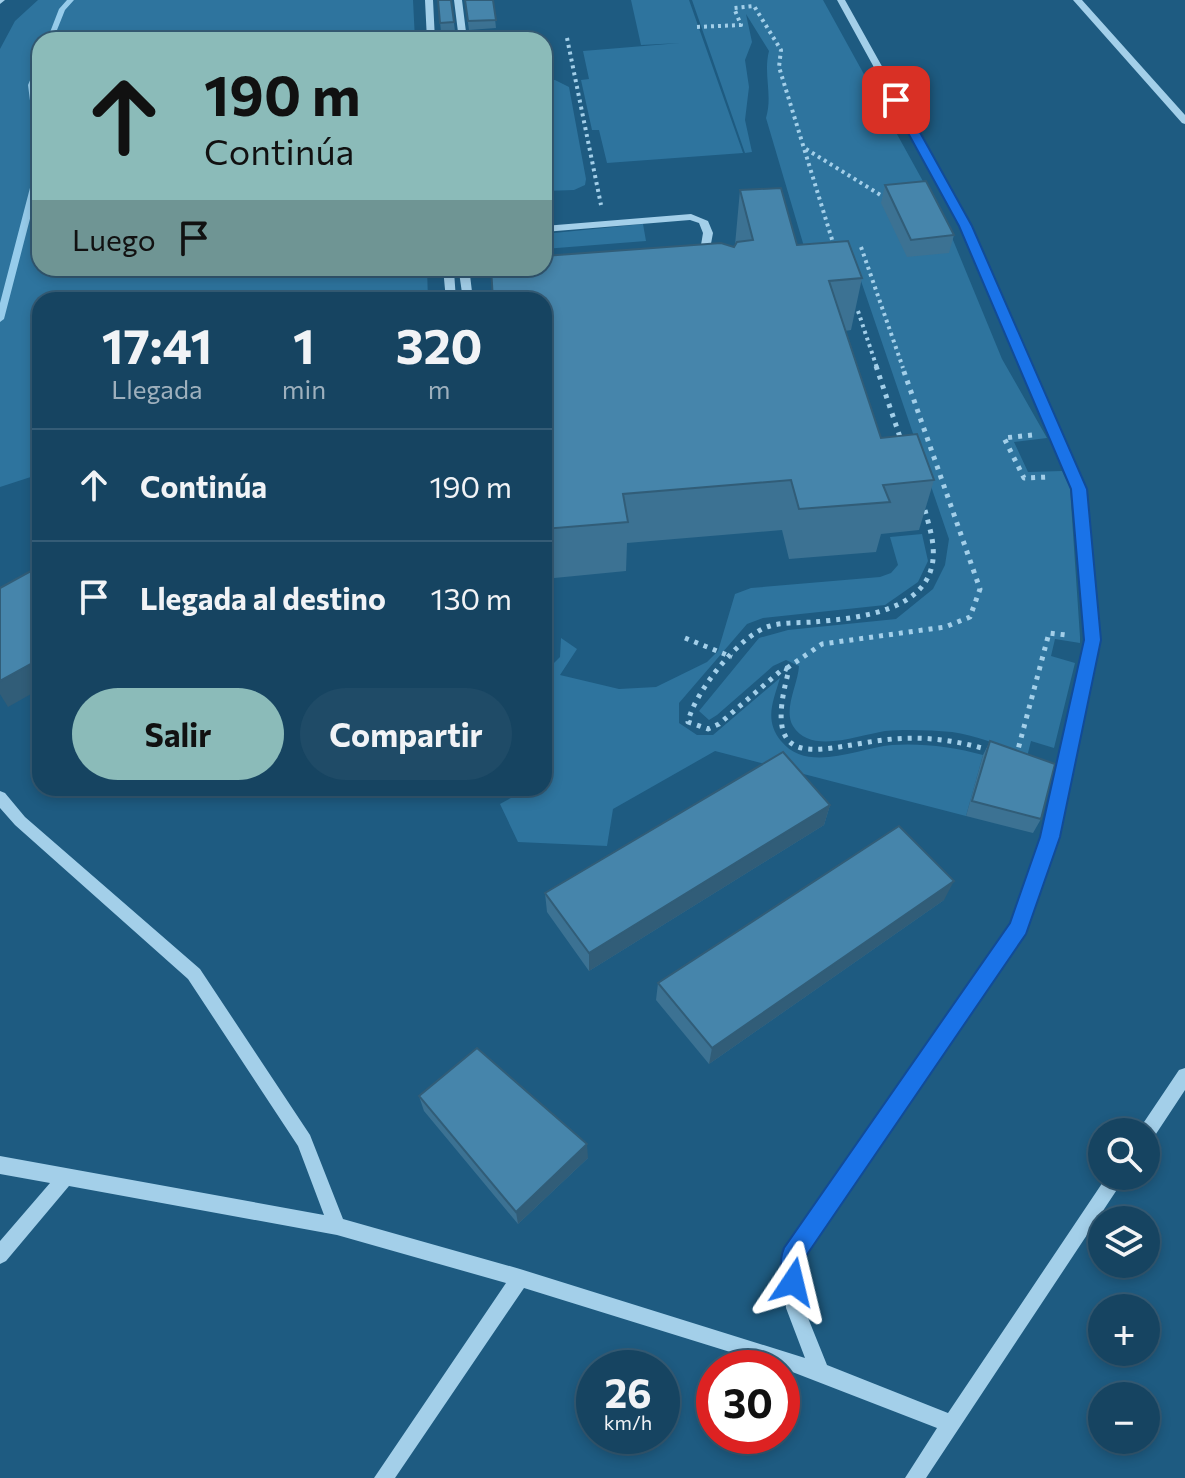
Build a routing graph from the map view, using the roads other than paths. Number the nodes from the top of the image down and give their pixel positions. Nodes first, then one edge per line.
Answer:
1 (429, 0) edge
2 (458, 0) edge
3 (841, 0) edge
4 (1077, 0) edge
5 (431, 32) edge
6 (462, 32) edge
7 (1185, 121) edge
8 (552, 228) edge
9 (708, 233) junction
10 (683, 251) edge
11 (716, 264) edge
12 (0, 797) edge
13 (0, 816) edge
14 (20, 821) junction
15 (1185, 1076) edge
16 (1157, 1118) edge
17 (0, 1165) edge
18 (64, 1179) junction
19 (1108, 1190) edge
20 (337, 1226) junction
21 (0, 1255) edge
22 (520, 1278) junction
23 (820, 1372) junction
24 (950, 1423) junction
25 (384, 1478) edge
26 (915, 1478) edge

1 - 5 street
2 - 6 street
3 - 23 street
4 - 7 street
8 - 9 street
9 - 10 street
9 - 11 street
12 - 14 street
13 - 14 street
14 - 20 street
15 - 16 street
17 - 18 street
18 - 20 street
18 - 21 street
19 - 24 street
20 - 22 street
22 - 23 street
22 - 25 street
23 - 24 street
24 - 26 street

